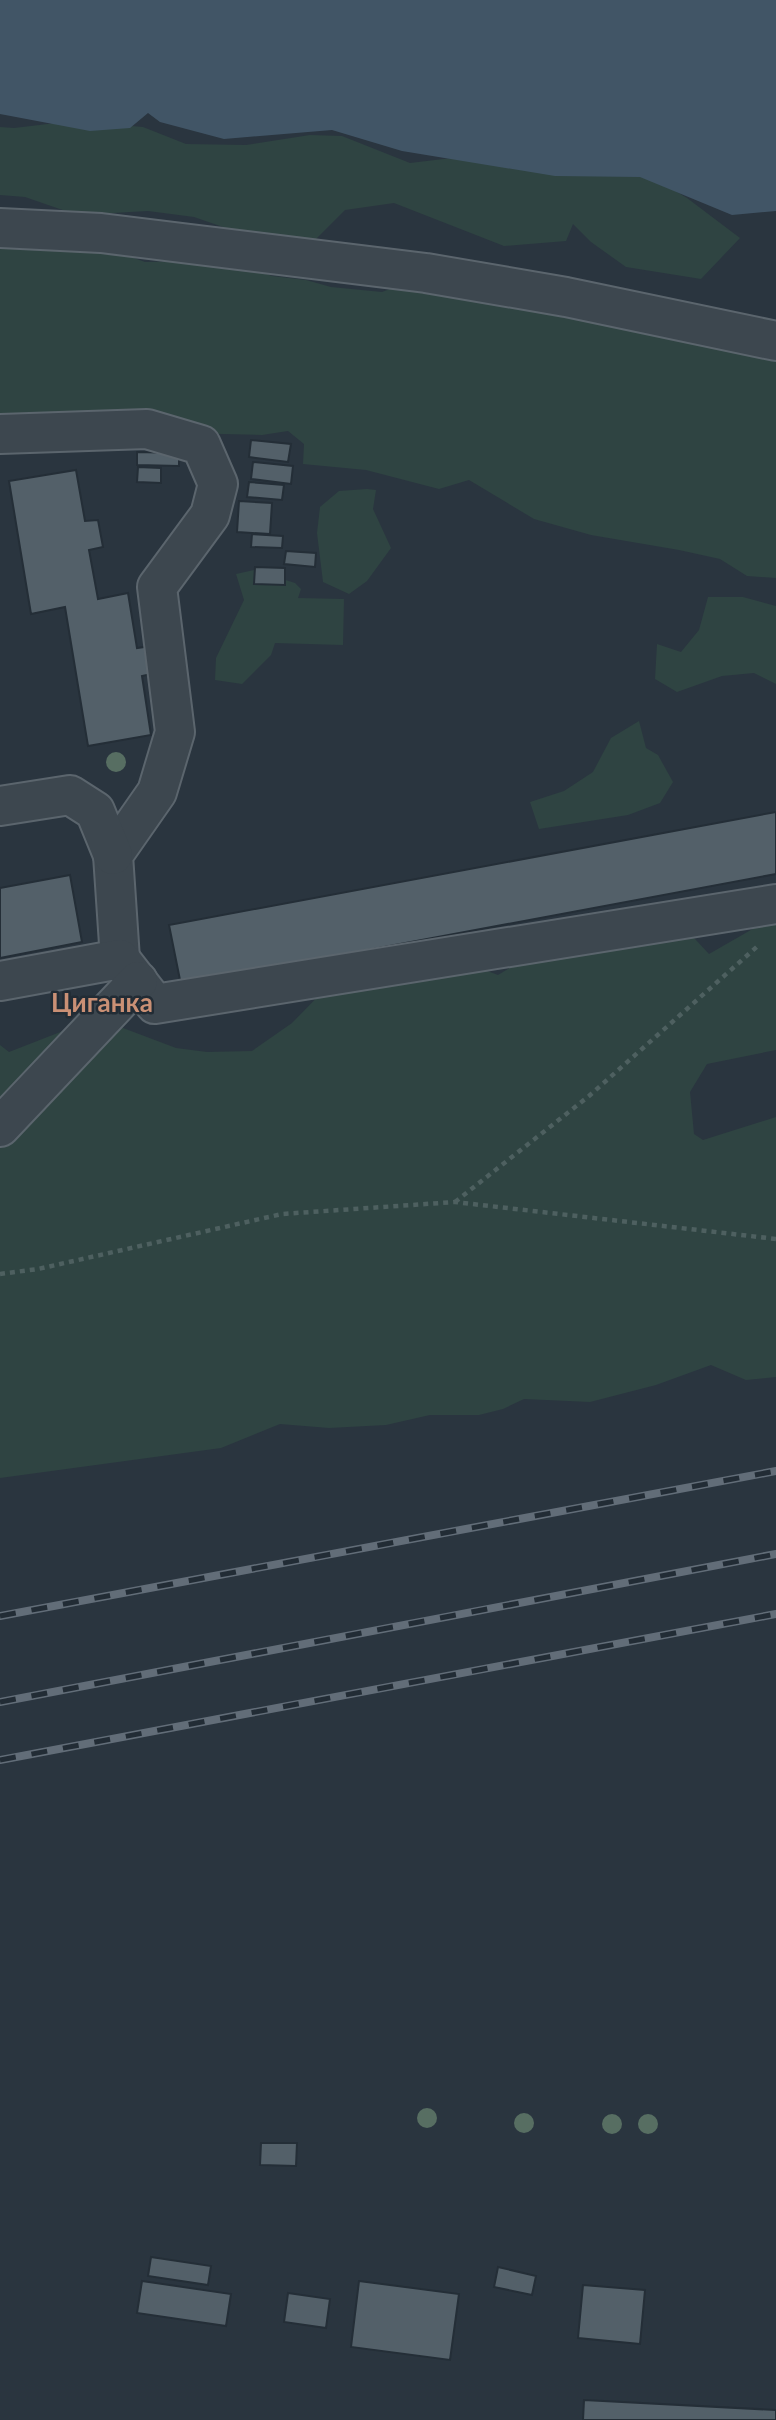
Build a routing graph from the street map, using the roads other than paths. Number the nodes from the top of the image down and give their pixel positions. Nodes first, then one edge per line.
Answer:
1 (0, 228) edge
2 (776, 341) edge
3 (0, 434) edge
4 (0, 806) edge
5 (113, 855) junction
6 (771, 922) edge
7 (129, 970) junction
8 (0, 981) edge
9 (0, 1128) edge

1 - 2 lane
3 - 5 lane
4 - 5 lane
5 - 7 lane
6 - 7 lane
7 - 8 lane
7 - 9 lane

